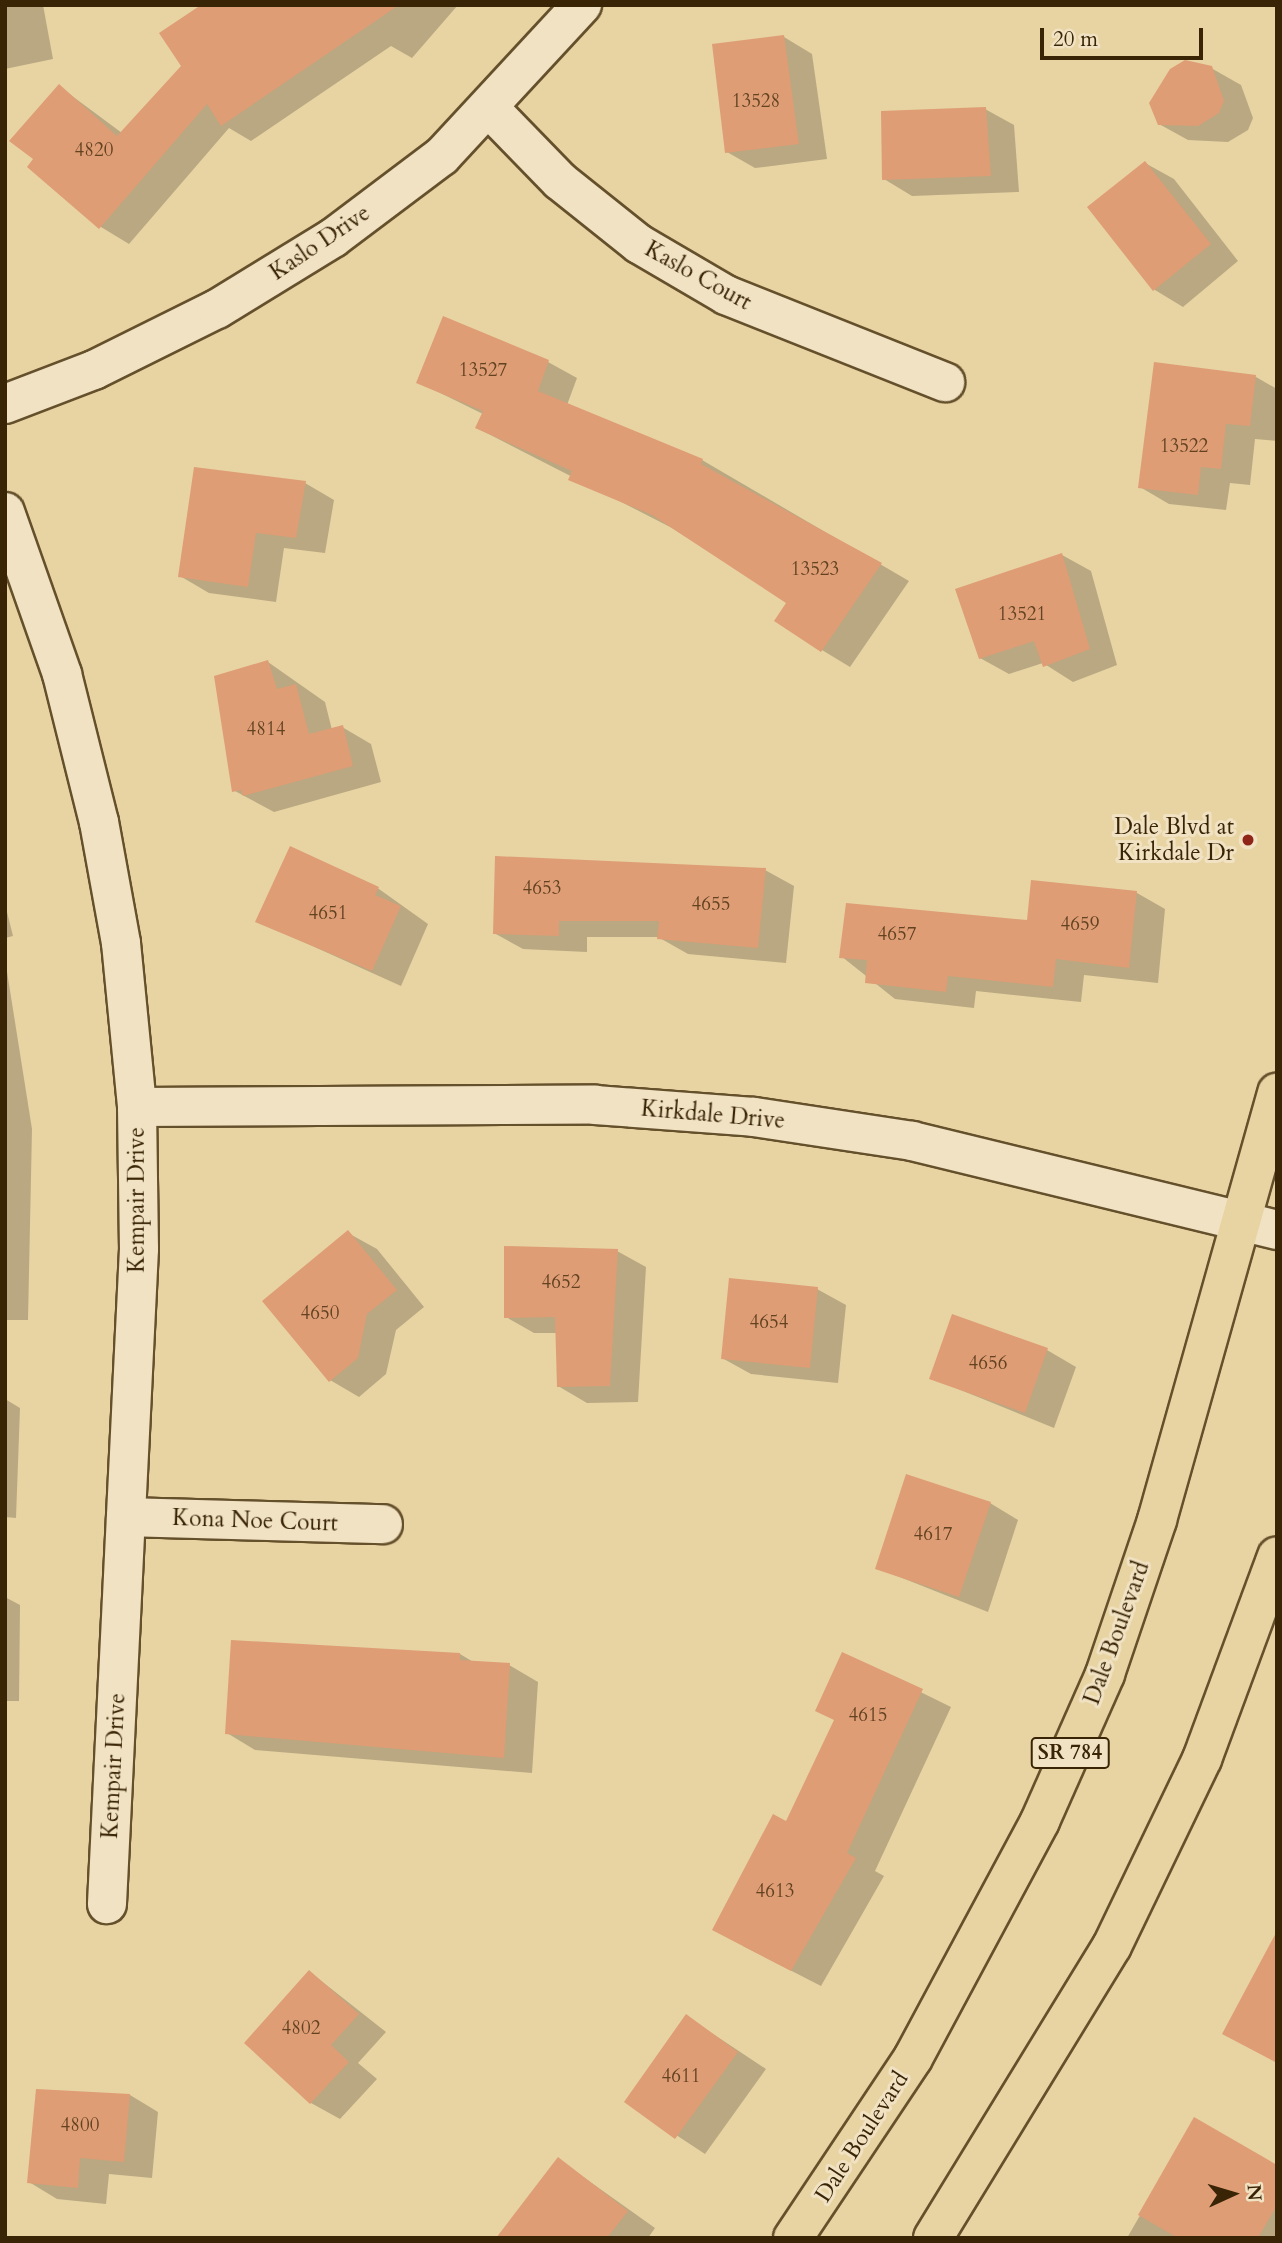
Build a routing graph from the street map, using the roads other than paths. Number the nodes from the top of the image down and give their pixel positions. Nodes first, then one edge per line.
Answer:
1 (582, 5) edge
2 (490, 109) junction
3 (945, 382) dead end
4 (5, 404) edge
5 (5, 512) edge
6 (1277, 1093) edge
7 (137, 1107) junction
8 (1259, 1226) edge
9 (126, 1517) junction
10 (383, 1524) dead end
11 (1277, 1556) edge
12 (107, 1904) dead end
13 (793, 2238) edge
14 (933, 2238) edge

1 - 2 street, Kaslo Drive
2 - 3 street, Kaslo Court
2 - 4 street, Kaslo Drive
5 - 7 street, Kempair Drive
6 - 8 main road, Dale Boulevard / SR 784
7 - 8 street, Kirkdale Drive
7 - 9 street, Kempair Drive
8 - 13 main road, Dale Boulevard / SR 784
9 - 10 street, Kona Noe Court
9 - 12 street, Kempair Drive
11 - 14 main road

